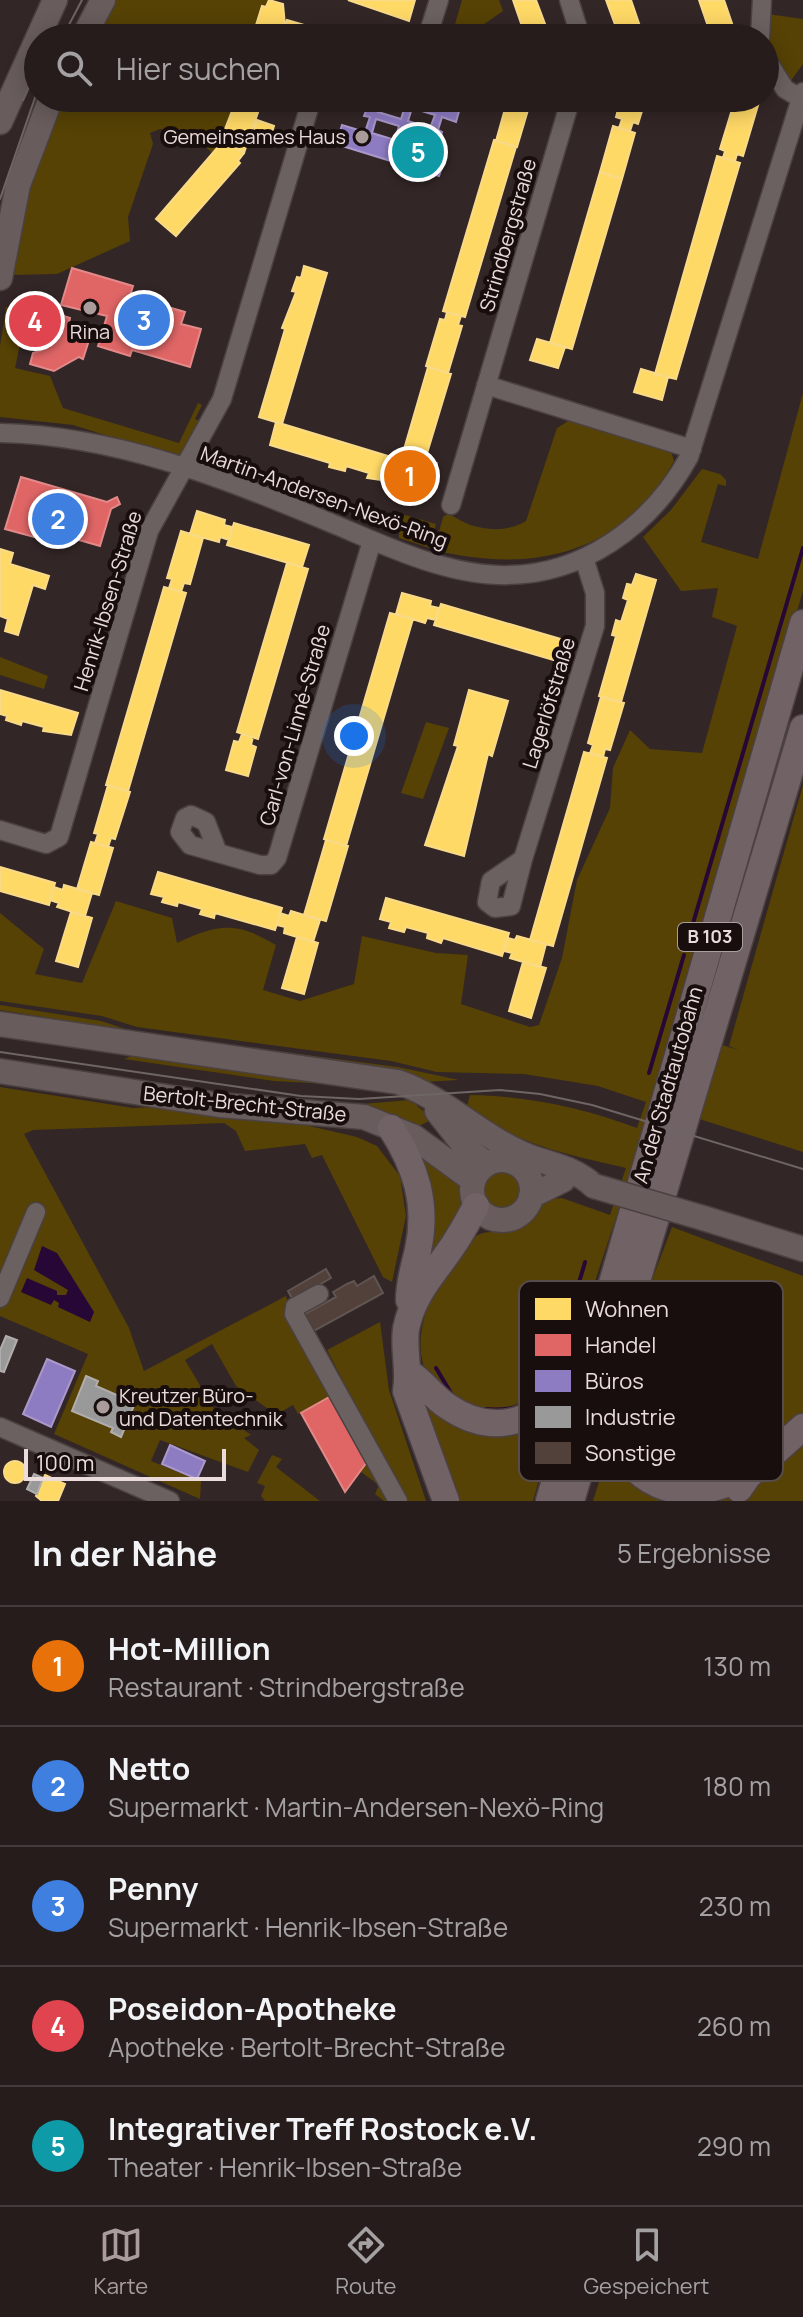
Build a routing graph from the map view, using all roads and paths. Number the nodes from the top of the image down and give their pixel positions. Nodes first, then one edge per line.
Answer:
1 (55, 0) edge
2 (103, 0) edge
3 (439, 0) edge
4 (569, 0) edge
5 (762, 0) edge
6 (44, 24) edge
7 (90, 24) edge
8 (431, 24) edge
9 (577, 24) edge
10 (761, 24) edge
11 (24, 69) edge
12 (779, 79) edge
13 (802, 95) edge
14 (46, 112) edge
15 (308, 112) edge
16 (567, 112) edge
17 (0, 122) edge
18 (0, 278) edge
19 (486, 385) junction
20 (0, 433) edge
21 (692, 449) junction
22 (184, 469) junction
23 (451, 505) dead end
24 (372, 541) junction
25 (584, 558) junction
26 (803, 623) edge
27 (803, 728) edge
28 (0, 830) edge
29 (218, 853) dead end
30 (523, 859) dead end
31 (0, 1024) edge
32 (0, 1071) edge
33 (427, 1097) junction
34 (391, 1128) junction
35 (526, 1171) junction
36 (563, 1180) junction
37 (594, 1186) junction
38 (481, 1192) junction
39 (531, 1196) junction
40 (36, 1212) dead end
41 (803, 1249) edge
42 (623, 1281) edge
43 (628, 1281) edge
44 (319, 1294) dead end
45 (0, 1298) edge
46 (407, 1326) junction
47 (409, 1373) junction
48 (519, 1418) edge
49 (0, 1427) edge
50 (803, 1427) edge
51 (783, 1445) edge
52 (556, 1481) edge
53 (576, 1481) edge
54 (650, 1481) edge
55 (731, 1481) edge
56 (744, 1481) edge
57 (170, 1501) edge
58 (398, 1501) edge
59 (446, 1501) edge
60 (549, 1501) edge
61 (571, 1501) edge
62 (730, 1501) edge

1 - 6 main road
2 - 7 main road
3 - 8 street
4 - 9 street
5 - 10 street
11 - 17 main road
12 - 13 street
13 - 21 street, Martin-Andersen-Nexö-Ring
14 - 18 main road
15 - 22 street, Henrik-Ibsen-Straße
16 - 19 street, Strindbergstraße
19 - 21 street
19 - 23 street, Strindbergstraße
20 - 22 street, Martin-Andersen-Nexö-Ring
21 - 25 street, Martin-Andersen-Nexö-Ring
22 - 24 street, Martin-Andersen-Nexö-Ring
22 - 28 street, Henrik-Ibsen-Straße
24 - 25 street, Martin-Andersen-Nexö-Ring
24 - 29 street, Carl-von-Linné-Straße
25 - 30 street, Lagerlöfstraße
26 - 42 highway, An der Stadtautobahn / B 103
27 - 43 highway, An der Stadtautobahn / B 103
31 - 33 main road, Bertolt-Brecht-Straße
32 - 34 main road, Bertolt-Brecht-Straße
33 - 37 main road, Bertolt-Brecht-Straße
33 - 38 main road, Bertolt-Brecht-Straße
34 - 38 main road, Bertolt-Brecht-Straße
34 - 46 highway
35 - 36 main road, Bertolt-Brecht-Straße
35 - 38 main road, Bertolt-Brecht-Straße
35 - 39 main road
36 - 37 main road, Bertolt-Brecht-Straße
36 - 39 main road
37 - 41 main road, Bertolt-Brecht-Straße, bridge
38 - 39 main road
38 - 46 highway
40 - 45 street
44 - 58 street
46 - 47 highway
47 - 48 highway
47 - 59 highway
49 - 57 street
50 - 51 highway
52 - 60 highway, An der Stadtautobahn / B 103
53 - 61 highway, An der Stadtautobahn / B 103
54 - 55 highway
56 - 62 highway

